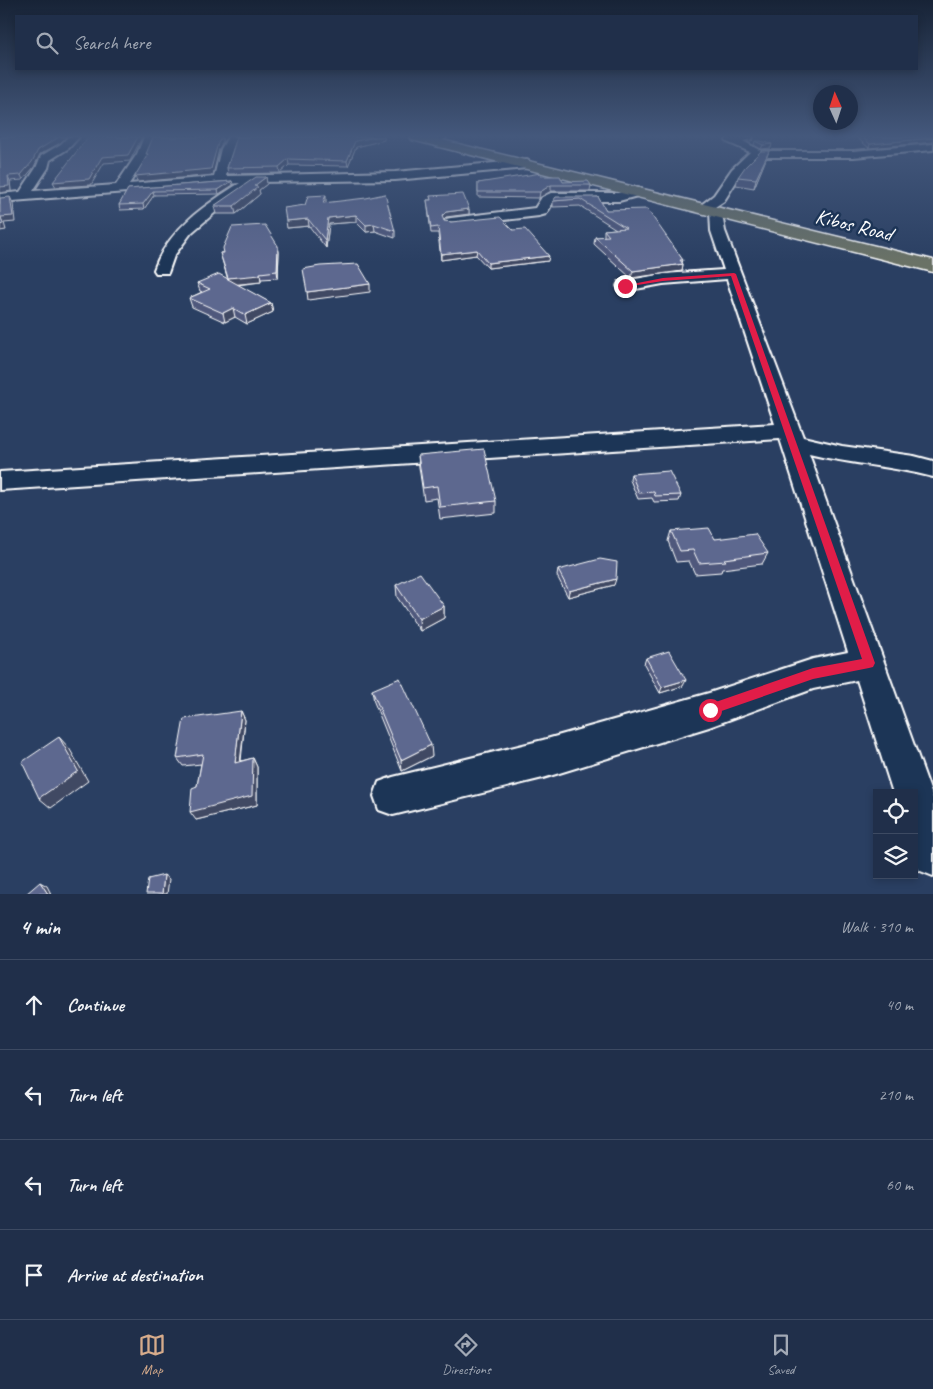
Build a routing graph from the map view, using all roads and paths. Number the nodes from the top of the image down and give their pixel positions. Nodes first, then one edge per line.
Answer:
1 (35, 179) edge
2 (126, 179) edge
3 (254, 179) junction
4 (267, 179) edge
5 (584, 179) edge
6 (732, 179) edge
7 (219, 180) joint
8 (120, 188) junction
9 (636, 192) junction
10 (24, 196) junction
11 (0, 198) edge
12 (709, 211) junction
13 (451, 222) edge
14 (933, 266) edge
15 (162, 270) dead end
16 (734, 274) junction
17 (625, 286) dead end
18 (791, 436) junction
19 (933, 469) edge
20 (0, 481) edge
21 (869, 663) junction
22 (911, 789) edge
23 (393, 796) dead end
24 (918, 811) edge
25 (933, 855) edge

1 - 10 street
2 - 8 street
3 - 4 street
3 - 7 street
3 - 15 street
5 - 9 main road, Kibos Road
6 - 12 street
7 - 8 street
8 - 10 street
9 - 12 main road, Kibos Road
9 - 13 street
10 - 11 street
12 - 14 main road, Kibos Road
12 - 16 street
16 - 17 street
16 - 18 street
18 - 19 street
18 - 20 street
18 - 21 street
21 - 22 street
21 - 23 street
24 - 25 street

